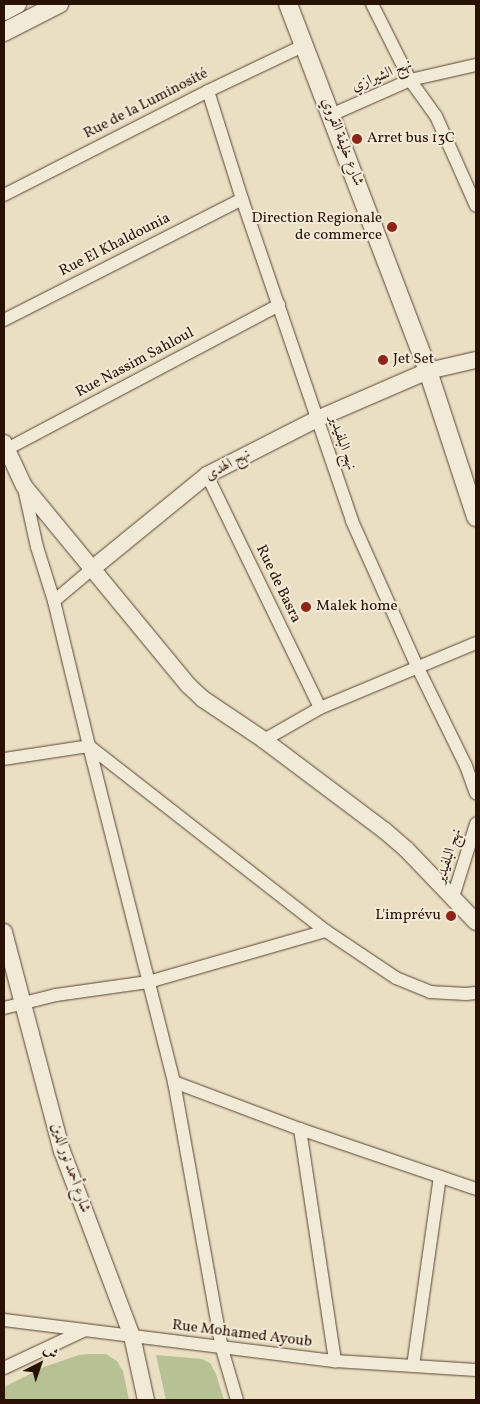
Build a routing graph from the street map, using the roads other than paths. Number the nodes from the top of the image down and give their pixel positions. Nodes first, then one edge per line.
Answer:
1 (17, 4) edge
2 (59, 4) edge
3 (275, 4) edge
4 (288, 4) edge
5 (372, 4) edge
6 (4, 11) edge
7 (296, 22) junction
8 (4, 32) edge
9 (304, 45) junction
10 (476, 65) edge
11 (410, 80) junction
12 (208, 91) junction
13 (331, 114) junction
14 (4, 195) edge
15 (242, 198) junction
16 (476, 206) edge
17 (279, 305) junction
18 (4, 320) edge
19 (476, 360) edge
20 (428, 371) junction
21 (317, 419) junction
22 (5, 446) edge
23 (207, 475) junction
24 (24, 486) junction
25 (476, 517) edge
26 (93, 568) junction
27 (54, 601) junction
28 (476, 642) edge
29 (416, 666) junction
30 (320, 708) junction
31 (264, 740) junction
32 (88, 746) junction
33 (4, 759) edge
34 (476, 793) edge
35 (476, 824) edge
36 (453, 897) junction
37 (476, 922) edge
38 (326, 930) junction
39 (4, 932) edge
40 (148, 982) junction
41 (476, 993) edge
42 (22, 1004) junction
43 (4, 1008) edge
44 (174, 1082) junction
45 (300, 1129) junction
46 (440, 1177) junction
47 (476, 1189) edge
48 (4, 1320) edge
49 (85, 1330) junction
50 (132, 1336) junction
51 (222, 1349) junction
52 (335, 1361) junction
53 (413, 1366) junction
54 (4, 1368) edge
55 (476, 1370) edge
56 (146, 1400) edge
57 (237, 1400) edge

1 - 6 main road
2 - 8 main road
3 - 7 main road
4 - 7 main road, شارع خليفة القروي
5 - 11 street
7 - 9 main road, شارع خليفة القروي
9 - 12 street, Rue de la Luminosité
9 - 13 main road, شارع خليفة القروي
10 - 11 street, نهج الشيرازي
11 - 13 street, نهج الشيرازي
11 - 16 street
12 - 14 street, Rue de la Luminosité
12 - 15 street, نهج البلفيدير
13 - 20 main road, شارع خليفة القروي
15 - 17 street, نهج البلفيدير
15 - 18 street, Rue El Khaldounia
17 - 21 street, نهج البلفيدير
17 - 22 street, Rue Nassim Sahloul
19 - 20 street, نهج الهدى
20 - 21 street, نهج الهدى
20 - 25 main road, شارع خليفة القروي
21 - 23 street, نهج الهدى
21 - 29 street, نهج البلفيدير
22 - 24 street
23 - 26 street, نهج الهدى
23 - 30 street, Rue de Basra
24 - 26 street
24 - 27 street
26 - 27 street, نهج الهدى
26 - 31 street
27 - 32 street
28 - 29 street
29 - 30 street
29 - 34 street, نهج البلفيدير
30 - 31 street
31 - 36 street
32 - 33 street
32 - 38 street
32 - 40 street
35 - 36 street, نهج البلفيدير
36 - 37 street
38 - 40 street
38 - 41 street
39 - 42 street, شارع أحمد نور الدين
40 - 42 street
40 - 44 street
42 - 43 street
42 - 50 street, شارع أحمد نور الدين
44 - 45 street
44 - 51 street
45 - 46 street
45 - 52 street
46 - 47 street
46 - 53 street
48 - 49 street, Rue Mohamed Ayoub
49 - 50 street, Rue Mohamed Ayoub
49 - 54 street
50 - 51 street, Rue Mohamed Ayoub
50 - 56 street, شارع أحمد نور الدين
51 - 52 street, Rue Mohamed Ayoub
51 - 57 street
52 - 53 street, Rue Mohamed Ayoub
53 - 55 street, Rue Mohamed Ayoub

